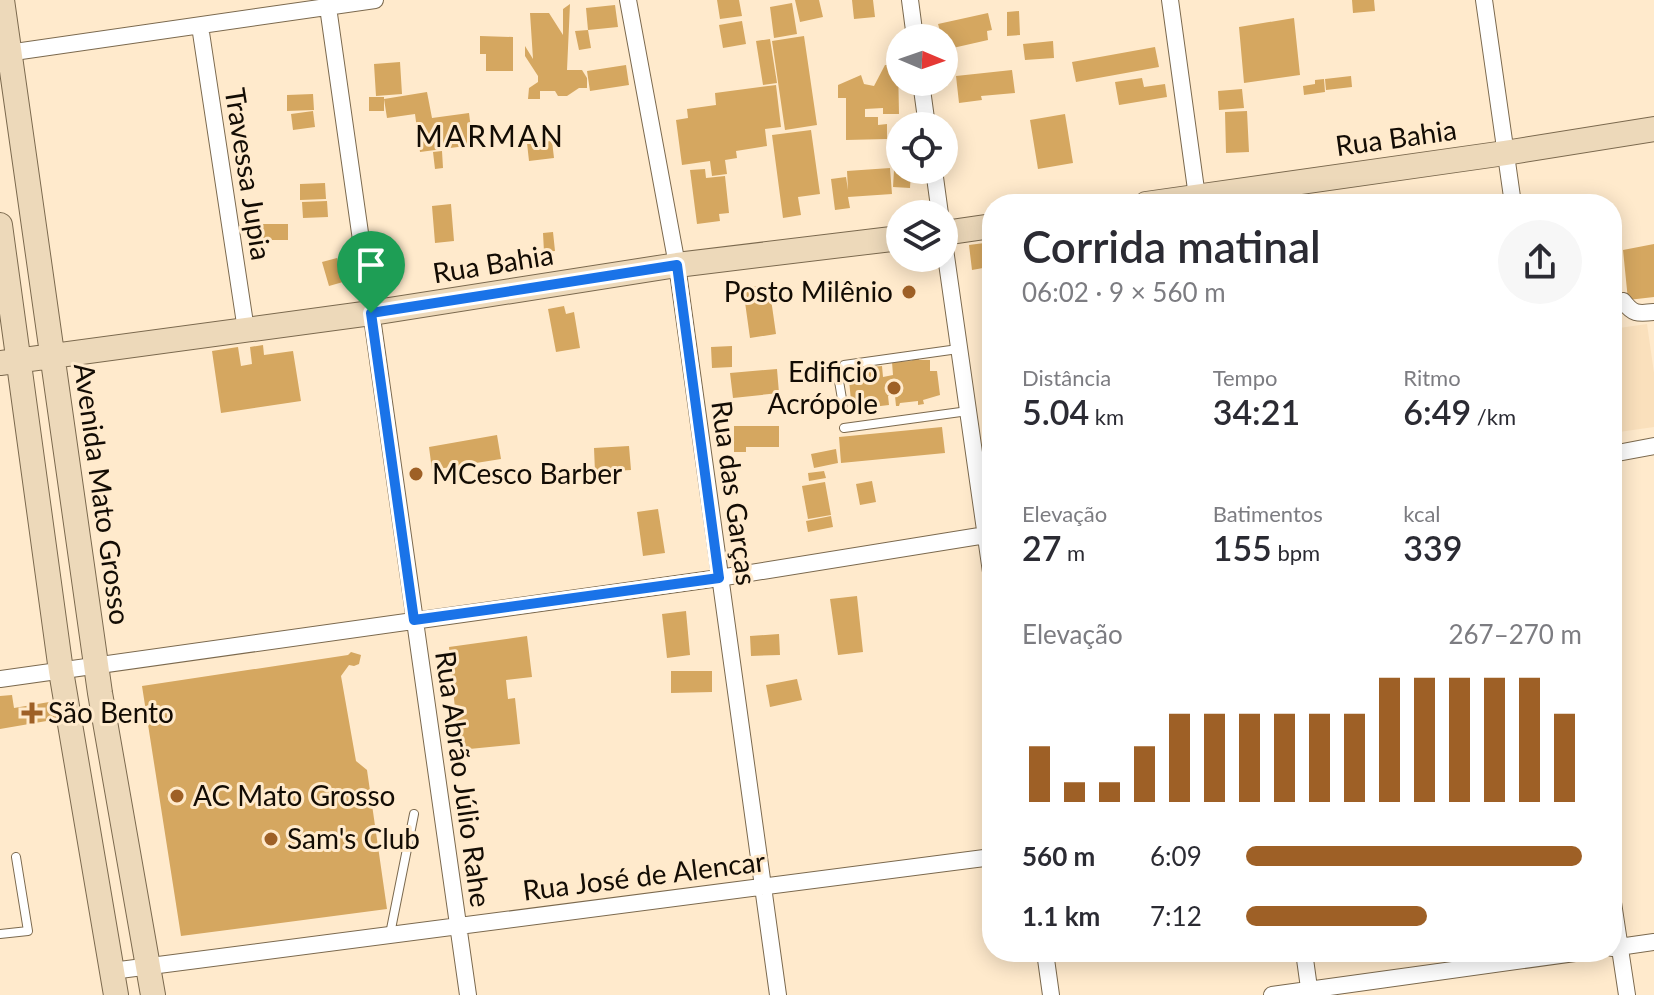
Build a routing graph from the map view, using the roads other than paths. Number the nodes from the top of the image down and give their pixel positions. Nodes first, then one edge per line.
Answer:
1 (2, 0) edge
2 (375, 0) edge
3 (628, 0) edge
4 (910, 0) edge
5 (1170, 0) edge
6 (1484, 0) edge
7 (328, 3) edge
8 (913, 24) edge
9 (200, 26) junction
10 (5, 54) edge
11 (1654, 129) edge
12 (1505, 153) junction
13 (1197, 194) edge
14 (1237, 194) edge
15 (1511, 194) edge
16 (0, 225) edge
17 (982, 227) edge
18 (958, 231) edge
19 (886, 240) edge
20 (677, 265) junction
21 (948, 272) edge
22 (1623, 301) dead end
23 (1654, 312) edge
24 (371, 313) junction
25 (246, 330) junction
26 (959, 349) junction
27 (52, 355) junction
28 (8, 361) edge
29 (843, 405) dead end
30 (968, 411) junction
31 (844, 428) dead end
32 (1654, 446) edge
33 (1622, 452) edge
34 (982, 493) edge
35 (982, 535) edge
36 (719, 578) junction
37 (414, 620) junction
38 (96, 666) junction
39 (61, 671) junction
40 (0, 679) edge
41 (414, 814) dead end
42 (16, 857) dead end
43 (982, 858) edge
44 (763, 887) junction
45 (458, 926) junction
46 (0, 934) edge
47 (390, 934) junction
48 (1654, 942) edge
49 (1622, 946) edge
50 (1046, 962) edge
51 (1306, 962) edge
52 (1514, 962) edge
53 (1619, 962) edge
54 (149, 965) junction
55 (114, 983) edge
56 (1310, 992) edge
57 (153, 995) edge
58 (468, 995) edge
59 (778, 995) edge
60 (1051, 995) edge
61 (1272, 995) edge
62 (1627, 995) edge

1 - 10 main road, Avenida Mato Grosso
2 - 7 street
3 - 20 street, Rua das Garças
4 - 8 street
5 - 13 street
6 - 12 street
7 - 9 street
7 - 24 street, Rua Abrão Júlio Rahe
9 - 10 street
9 - 25 street, Travessa Jupia
10 - 27 main road, Avenida Mato Grosso
11 - 12 main road, Rua Bahia
12 - 14 main road, Rua Bahia
12 - 15 street
16 - 28 main road
17 - 18 main road
19 - 20 main road, Rua Bahia
20 - 24 main road, Rua Bahia
20 - 36 street, Rua das Garças
21 - 26 street
22 - 23 street
24 - 25 main road, Rua Bahia
24 - 37 street, Rua Abrão Júlio Rahe
25 - 27 main road, Rua Bahia
26 - 29 lane
26 - 30 street
27 - 28 main road, Rua Bahia
27 - 38 main road, Avenida Mato Grosso
28 - 39 main road
30 - 31 lane
30 - 34 street
32 - 33 street
35 - 36 street
36 - 37 street
36 - 44 street, Rua das Garças
37 - 38 street
37 - 45 street, Rua Abrão Júlio Rahe
38 - 39 street
38 - 54 main road, Avenida Mato Grosso
39 - 40 street
39 - 55 main road
41 - 47 lane
42 - 46 lane
43 - 44 street, Rua José de Alencar
44 - 45 street, Rua José de Alencar
44 - 59 street, Rua das Garças
45 - 47 street, Rua José de Alencar
45 - 58 street, Rua Abrão Júlio Rahe
47 - 54 street, Rua José de Alencar
48 - 49 street
50 - 60 street
51 - 56 street
52 - 56 street
53 - 62 street
54 - 55 street, Rua José de Alencar
54 - 57 main road, Avenida Mato Grosso
56 - 61 street

